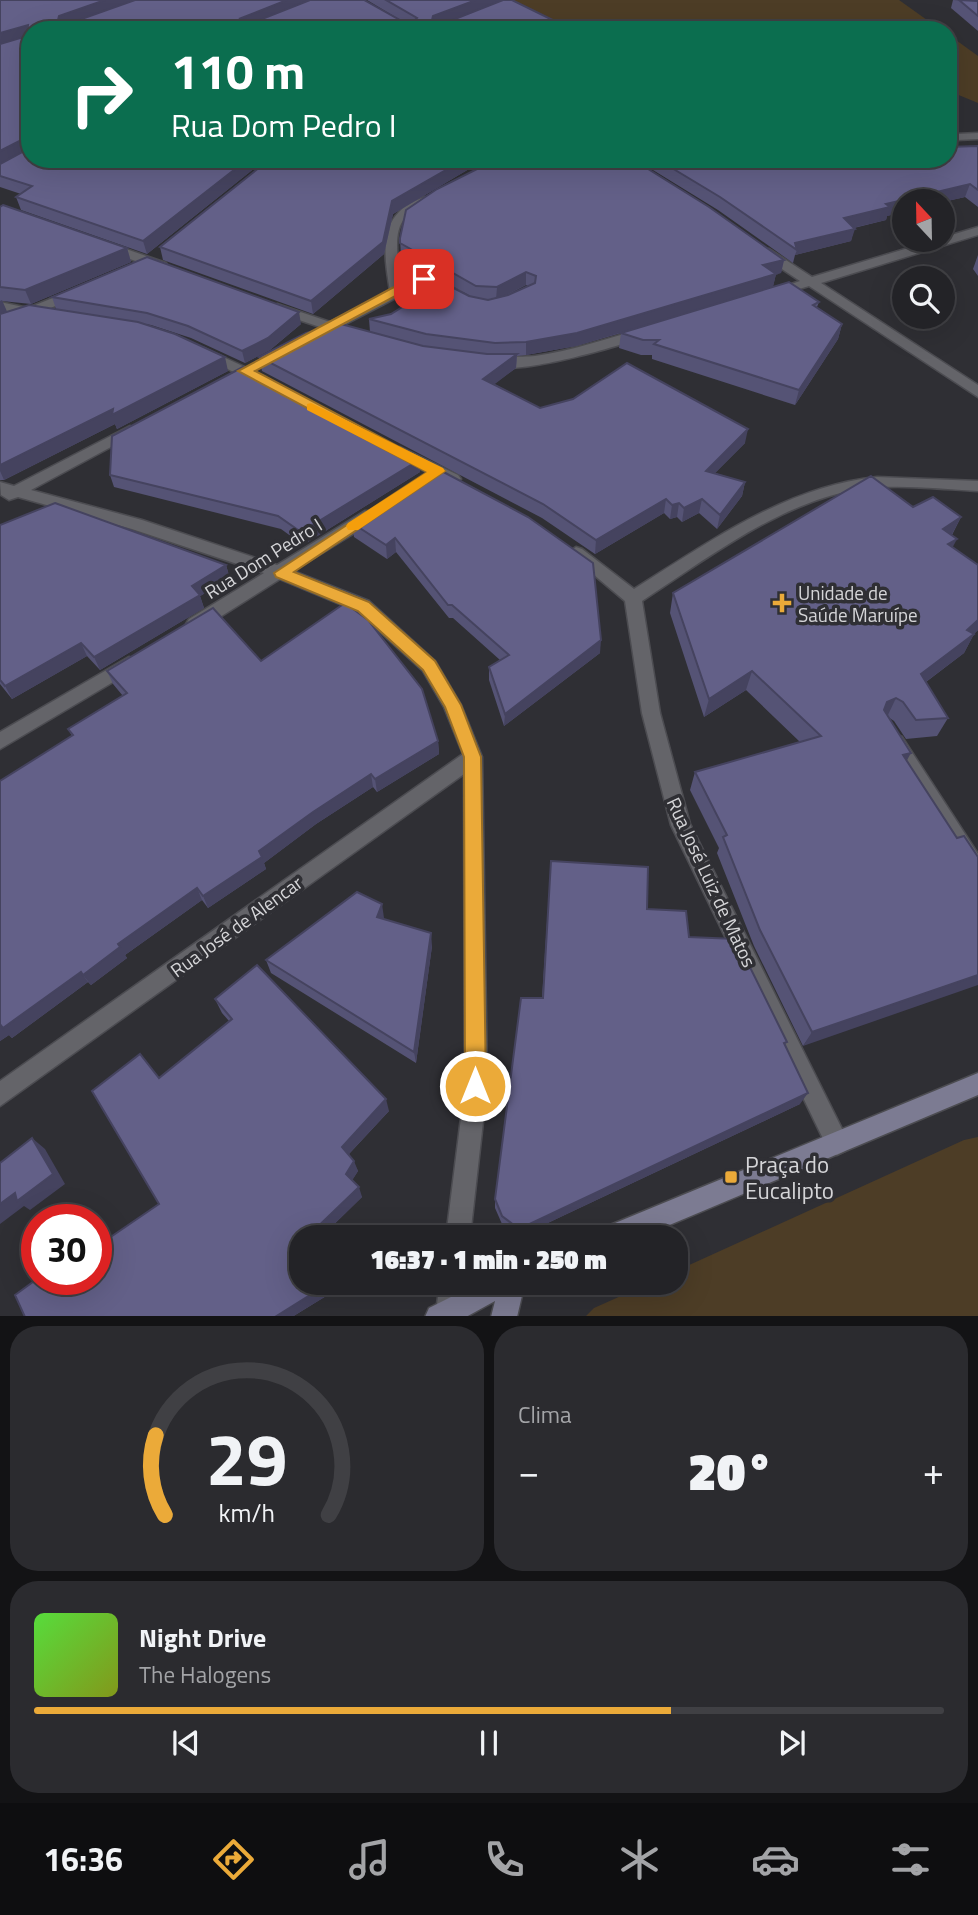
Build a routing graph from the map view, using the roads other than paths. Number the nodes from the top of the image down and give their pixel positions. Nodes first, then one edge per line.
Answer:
1 (978, 136) edge
2 (957, 137) dead end
3 (432, 196) edge
4 (978, 231) edge
5 (87, 240) edge
6 (755, 245) edge
7 (155, 258) junction
8 (175, 271) edge
9 (125, 272) edge
10 (808, 282) junction
11 (89, 287) edge
12 (396, 290) junction
13 (757, 298) edge
14 (474, 303) edge
15 (265, 304) edge
16 (0, 306) edge
17 (30, 313) junction
18 (55, 316) edge
19 (0, 325) edge
20 (324, 330) junction
21 (655, 330) edge
22 (370, 339) edge
23 (185, 342) edge
24 (475, 362) edge
25 (279, 390) edge
26 (978, 392) edge
27 (148, 422) edge
28 (389, 446) edge
29 (978, 486) edge
30 (468, 487) edge
31 (5, 493) edge
32 (382, 508) edge
33 (567, 546) edge
34 (281, 573) junction
35 (632, 598) junction
36 (176, 636) edge
37 (141, 657) edge
38 (886, 727) edge
39 (0, 741) edge
40 (472, 757) junction
41 (978, 870) edge
42 (978, 1084) edge
43 (0, 1096) edge
44 (837, 1143) junction
45 (459, 1225) edge
46 (641, 1225) edge
47 (449, 1295) edge
48 (481, 1295) edge
49 (510, 1295) edge
50 (444, 1314) edge
51 (504, 1316) edge

1 - 2 street
3 - 12 street
4 - 10 street
5 - 7 street
6 - 10 street
7 - 8 street
7 - 9 street
10 - 13 street
10 - 26 street
11 - 17 street
12 - 14 street
12 - 20 street
15 - 20 street
16 - 17 street
17 - 18 street
17 - 19 street
20 - 22 street
21 - 24 street
23 - 25 street
27 - 31 street
28 - 30 street
29 - 35 street
31 - 34 street
32 - 34 street, Rua Dom Pedro I
33 - 35 street
34 - 36 street, Rua Dom Pedro I
34 - 40 street
35 - 44 street, Rua José Luiz de Matos
37 - 39 street
38 - 41 street
40 - 43 street, Rua José de Alencar
40 - 45 street
42 - 44 main road
44 - 46 main road
47 - 50 street
48 - 50 main road
49 - 51 main road

